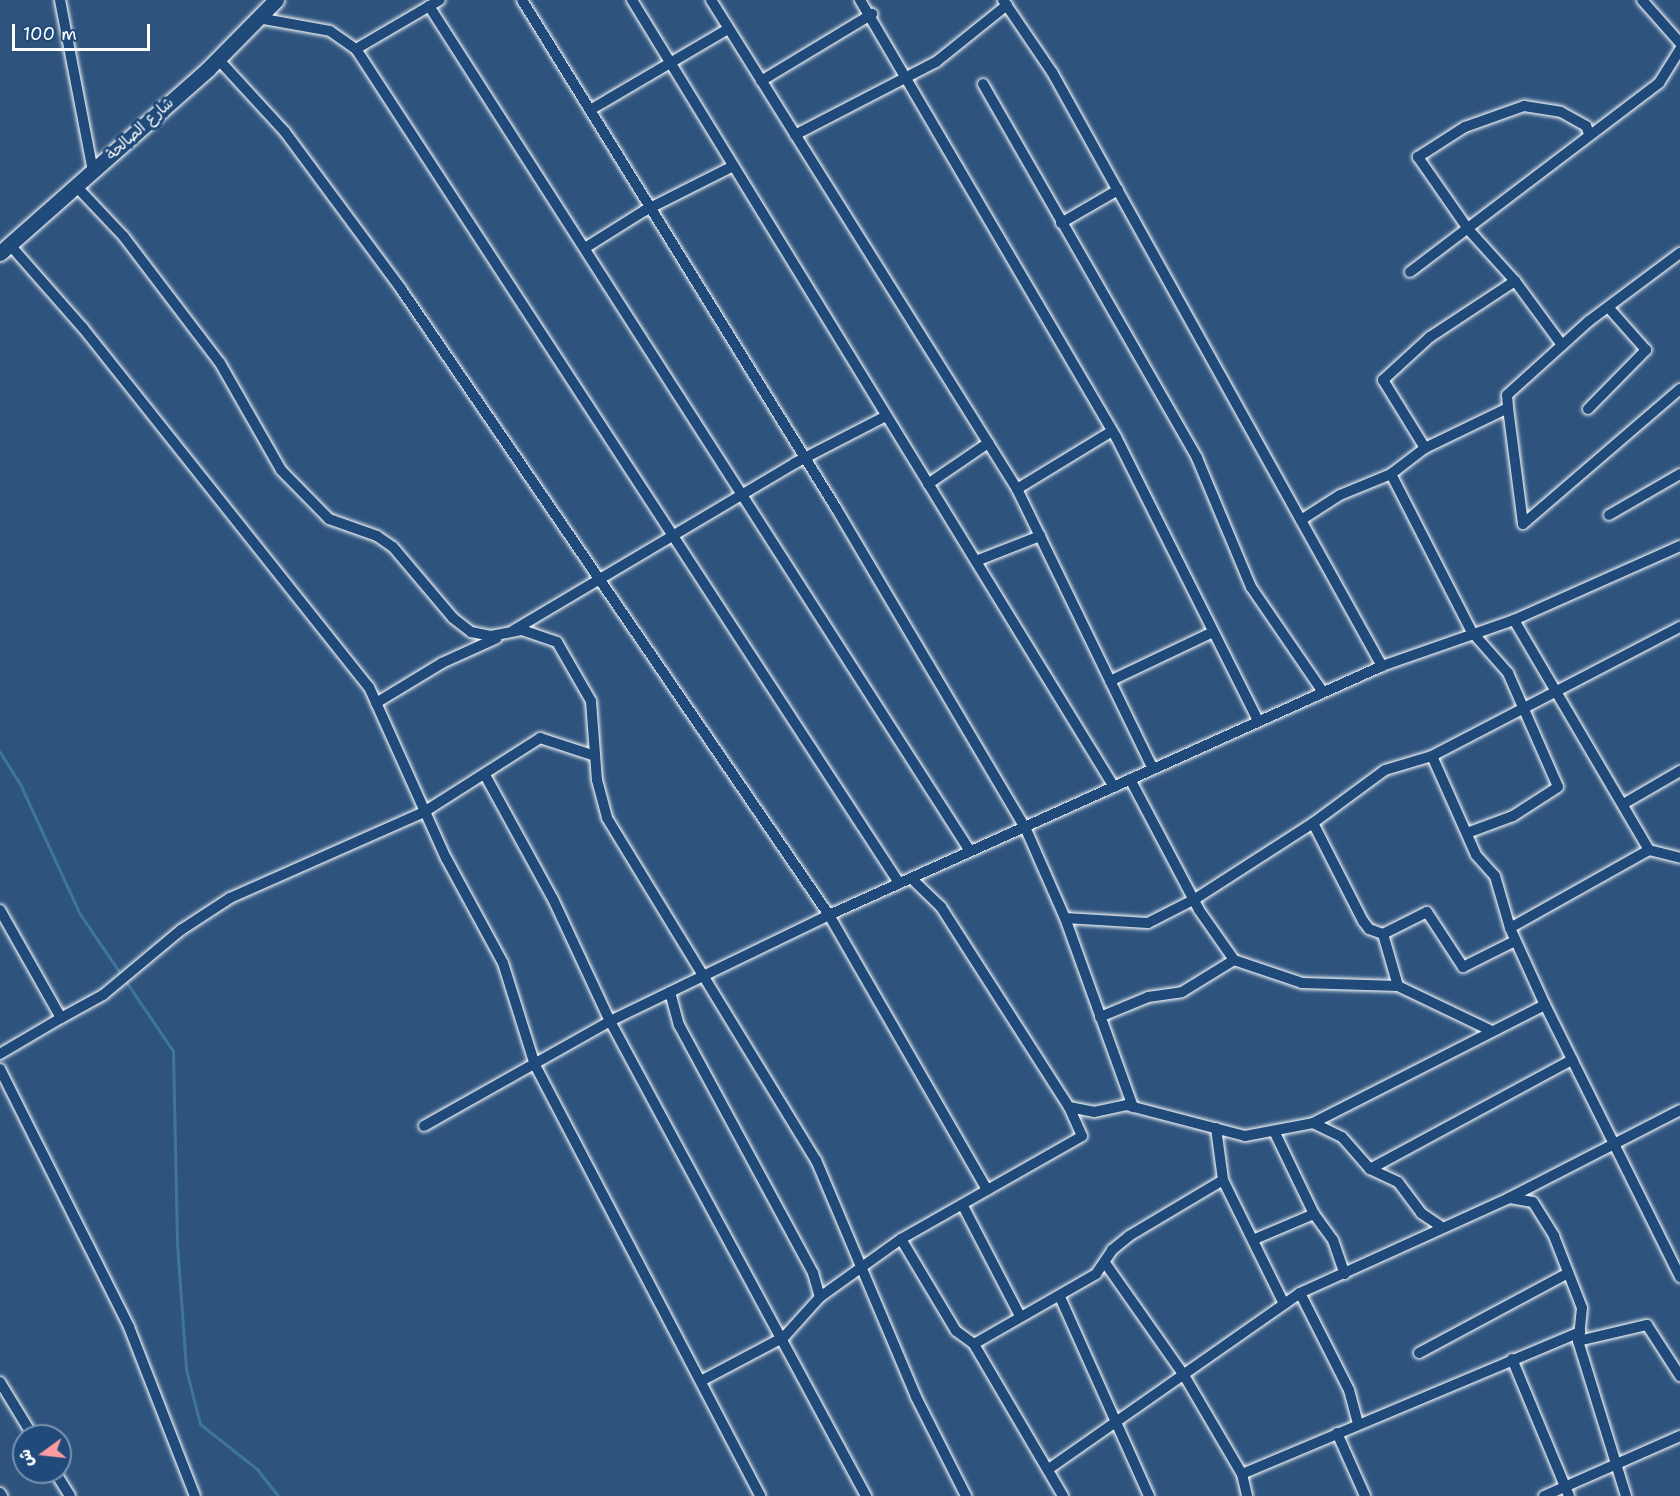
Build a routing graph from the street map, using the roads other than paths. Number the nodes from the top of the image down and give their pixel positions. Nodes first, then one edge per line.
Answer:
1 (60, 0) edge
2 (276, 0) edge
3 (441, 0) edge
4 (522, 0) edge
5 (632, 0) edge
6 (711, 0) edge
7 (860, 0) edge
8 (1641, 0) edge
9 (1005, 3) edge
10 (429, 6) junction
11 (872, 14) junction
12 (258, 18) junction
13 (728, 29) junction
14 (1678, 37) edge
15 (356, 49) junction
16 (1680, 49) edge
17 (218, 59) junction
18 (670, 63) junction
19 (907, 76) junction
20 (761, 81) junction
21 (983, 84) dead end
22 (590, 110) junction
23 (1589, 134) junction
24 (795, 135) junction
25 (733, 166) junction
26 (93, 171) junction
27 (76, 186) junction
28 (1118, 190) junction
29 (651, 208) junction
30 (1061, 224) junction
31 (1468, 229) junction
32 (585, 248) junction
33 (5, 249) edge
34 (1678, 260) edge
35 (1410, 272) dead end
36 (1515, 281) junction
37 (1608, 307) junction
38 (1562, 345) junction
39 (1680, 389) edge
40 (1508, 408) junction
41 (1588, 409) dead end
42 (886, 416) junction
43 (1112, 431) junction
44 (988, 443) junction
45 (1425, 448) junction
46 (805, 458) junction
47 (1391, 474) junction
48 (1680, 474) edge
49 (928, 484) junction
50 (1017, 489) junction
51 (743, 495) junction
52 (1609, 515) dead end
53 (1301, 520) junction
54 (673, 536) junction
55 (1040, 536) junction
56 (1680, 546) edge
57 (976, 561) junction
58 (600, 579) junction
59 (1514, 620) junction
60 (514, 630) junction
61 (1213, 632) junction
62 (1472, 632) junction
63 (1678, 632) edge
64 (1382, 666) junction
65 (1110, 681) junction
66 (1557, 691) junction
67 (1323, 692) junction
68 (376, 703) junction
69 (1521, 710) junction
70 (1258, 721) junction
71 (595, 756) junction
72 (1432, 756) junction
73 (1153, 769) junction
74 (1680, 771) edge
75 (485, 775) junction
76 (1130, 779) junction
77 (1114, 787) junction
78 (1625, 804) junction
79 (424, 812) junction
80 (1313, 823) junction
81 (1025, 826) junction
82 (1467, 833) junction
83 (1649, 850) junction
84 (970, 851) junction
85 (1680, 858) edge
86 (911, 878) junction
87 (899, 884) junction
88 (1195, 899) junction
89 (0, 910) edge
90 (829, 915) junction
91 (1065, 918) junction
92 (1510, 928) junction
93 (1383, 933) junction
94 (1515, 941) junction
95 (1234, 960) junction
96 (704, 976) junction
97 (1398, 986) junction
98 (670, 992) junction
99 (1545, 1005) junction
100 (1100, 1017) junction
101 (61, 1018) junction
102 (610, 1021) junction
103 (1492, 1031) junction
104 (0, 1054) edge
105 (1572, 1060) junction
106 (535, 1065) junction
107 (0, 1069) edge
108 (1069, 1107) junction
109 (1133, 1107) junction
110 (1680, 1110) edge
111 (1313, 1123) junction
112 (423, 1126) dead end
113 (1216, 1128) junction
114 (1275, 1133) junction
115 (1615, 1147) junction
116 (1370, 1169) junction
117 (1223, 1180) junction
118 (987, 1190) junction
119 (1509, 1198) junction
120 (963, 1206) junction
121 (1314, 1214) junction
122 (1440, 1226) junction
123 (901, 1239) junction
124 (1255, 1239) junction
125 (1105, 1263) junction
126 (862, 1267) junction
127 (1568, 1273) junction
128 (1345, 1274) junction
129 (1680, 1277) edge
130 (1300, 1293) junction
131 (1060, 1297) junction
132 (820, 1298) junction
133 (1284, 1304) junction
134 (1020, 1316) junction
135 (1579, 1336) junction
136 (784, 1337) junction
137 (974, 1344) junction
138 (1419, 1353) dead end
139 (1512, 1359) junction
140 (1182, 1376) junction
141 (1680, 1376) edge
142 (701, 1381) junction
143 (0, 1382) edge
144 (26, 1424) edge
145 (1114, 1424) junction
146 (1358, 1424) junction
147 (1337, 1433) junction
148 (1680, 1436) edge
149 (1613, 1466) junction
150 (1050, 1468) junction
151 (1242, 1474) junction
152 (1567, 1492) edge
153 (195, 1496) edge
154 (760, 1496) edge
155 (867, 1496) edge
156 (966, 1496) edge
157 (1063, 1496) edge
158 (1149, 1496) edge
159 (1247, 1496) edge
160 (1365, 1496) edge
161 (1544, 1496) edge
162 (1626, 1496) edge

1 - 26 street
2 - 12 main road, شارع الصالحة
3 - 10 street
4 - 22 street
5 - 18 street
6 - 13 street
7 - 11 street
8 - 14 street
9 - 19 street
9 - 28 street
10 - 15 street
10 - 32 street
11 - 19 street
11 - 20 street
12 - 15 street
12 - 17 main road, شارع الصالحة
13 - 18 street
13 - 20 street
15 - 54 street
16 - 23 street
17 - 26 main road, شارع الصالحة
17 - 58 street
18 - 22 street
18 - 25 street
19 - 24 street
19 - 43 street
20 - 24 street
21 - 30 street
22 - 29 street
23 - 31 street
23 - 31 street
24 - 44 street
25 - 29 street
25 - 42 street
26 - 27 main road, شارع الصالحة
27 - 33 main road, شارع الصالحة
27 - 60 street
28 - 30 street
28 - 53 street
29 - 32 street
29 - 46 street
30 - 67 street
31 - 35 street
31 - 36 street
32 - 51 street
33 - 68 street
34 - 37 street
36 - 38 street
36 - 45 street
37 - 38 street
37 - 41 street
38 - 40 street
39 - 40 street
40 - 45 street
42 - 46 street
42 - 49 street
43 - 50 street
43 - 61 street
44 - 49 street
44 - 50 street
45 - 47 street
46 - 51 street
46 - 81 street
47 - 53 street
47 - 62 street
48 - 52 street
49 - 57 street
50 - 55 street
51 - 54 street
51 - 84 street
53 - 64 street
54 - 58 street
54 - 87 street
55 - 57 street
55 - 65 street
56 - 59 street
57 - 77 street
58 - 60 street
58 - 90 street
59 - 62 street
59 - 66 street
60 - 68 street
60 - 71 street
61 - 65 street
61 - 70 street
62 - 64 street
62 - 69 street
63 - 66 street
64 - 67 street
65 - 73 street
66 - 69 street
66 - 78 street
67 - 70 street
68 - 79 street
69 - 72 street
69 - 82 street
70 - 73 street
71 - 75 street
71 - 96 street
72 - 80 street
72 - 82 street
73 - 76 street
74 - 78 street
75 - 79 street
75 - 102 street
76 - 77 street
76 - 88 street
77 - 81 street
78 - 83 street
79 - 101 street
79 - 106 street
80 - 88 street
80 - 93 street
81 - 84 street
81 - 91 street
82 - 92 street
83 - 85 street
83 - 92 street
84 - 86 street
86 - 87 street
86 - 108 street
87 - 90 street
88 - 91 street
88 - 95 street
89 - 101 street
90 - 96 street
90 - 118 street
91 - 100 street
92 - 94 street
93 - 94 street
93 - 97 street
94 - 99 street
95 - 97 street
95 - 100 street
96 - 98 street
96 - 126 street
97 - 103 street
98 - 102 street
98 - 132 street
99 - 103 street
99 - 105 street
100 - 109 street
101 - 104 street
102 - 106 street
102 - 136 street
103 - 111 street
105 - 115 street
105 - 116 street
106 - 112 street
106 - 142 street
107 - 153 street
108 - 109 street
108 - 118 street
109 - 113 street
110 - 115 street
111 - 114 street
111 - 116 street
113 - 114 street
113 - 117 street
114 - 121 street
115 - 119 street
115 - 129 street
116 - 122 street
117 - 124 street
117 - 125 street
118 - 120 street
119 - 122 street
119 - 127 street
120 - 123 street
120 - 134 street
121 - 124 street
121 - 128 street
122 - 128 street
123 - 126 street
123 - 137 street
124 - 133 street
125 - 131 street
125 - 140 street
126 - 132 street
126 - 156 street
127 - 135 street
127 - 138 street
128 - 130 street
130 - 133 street
130 - 146 street
131 - 134 street
131 - 145 street
132 - 136 street
133 - 140 street
134 - 137 street
135 - 139 street
135 - 141 street
135 - 149 street
136 - 142 street
136 - 155 street
137 - 150 street
139 - 146 street
139 - 152 street
140 - 145 street
140 - 151 street
142 - 154 street
143 - 144 street
145 - 150 street
145 - 158 street
146 - 147 street
147 - 151 street
147 - 160 street
148 - 149 street
149 - 152 street
149 - 162 street
150 - 157 street
151 - 159 street
152 - 161 street

